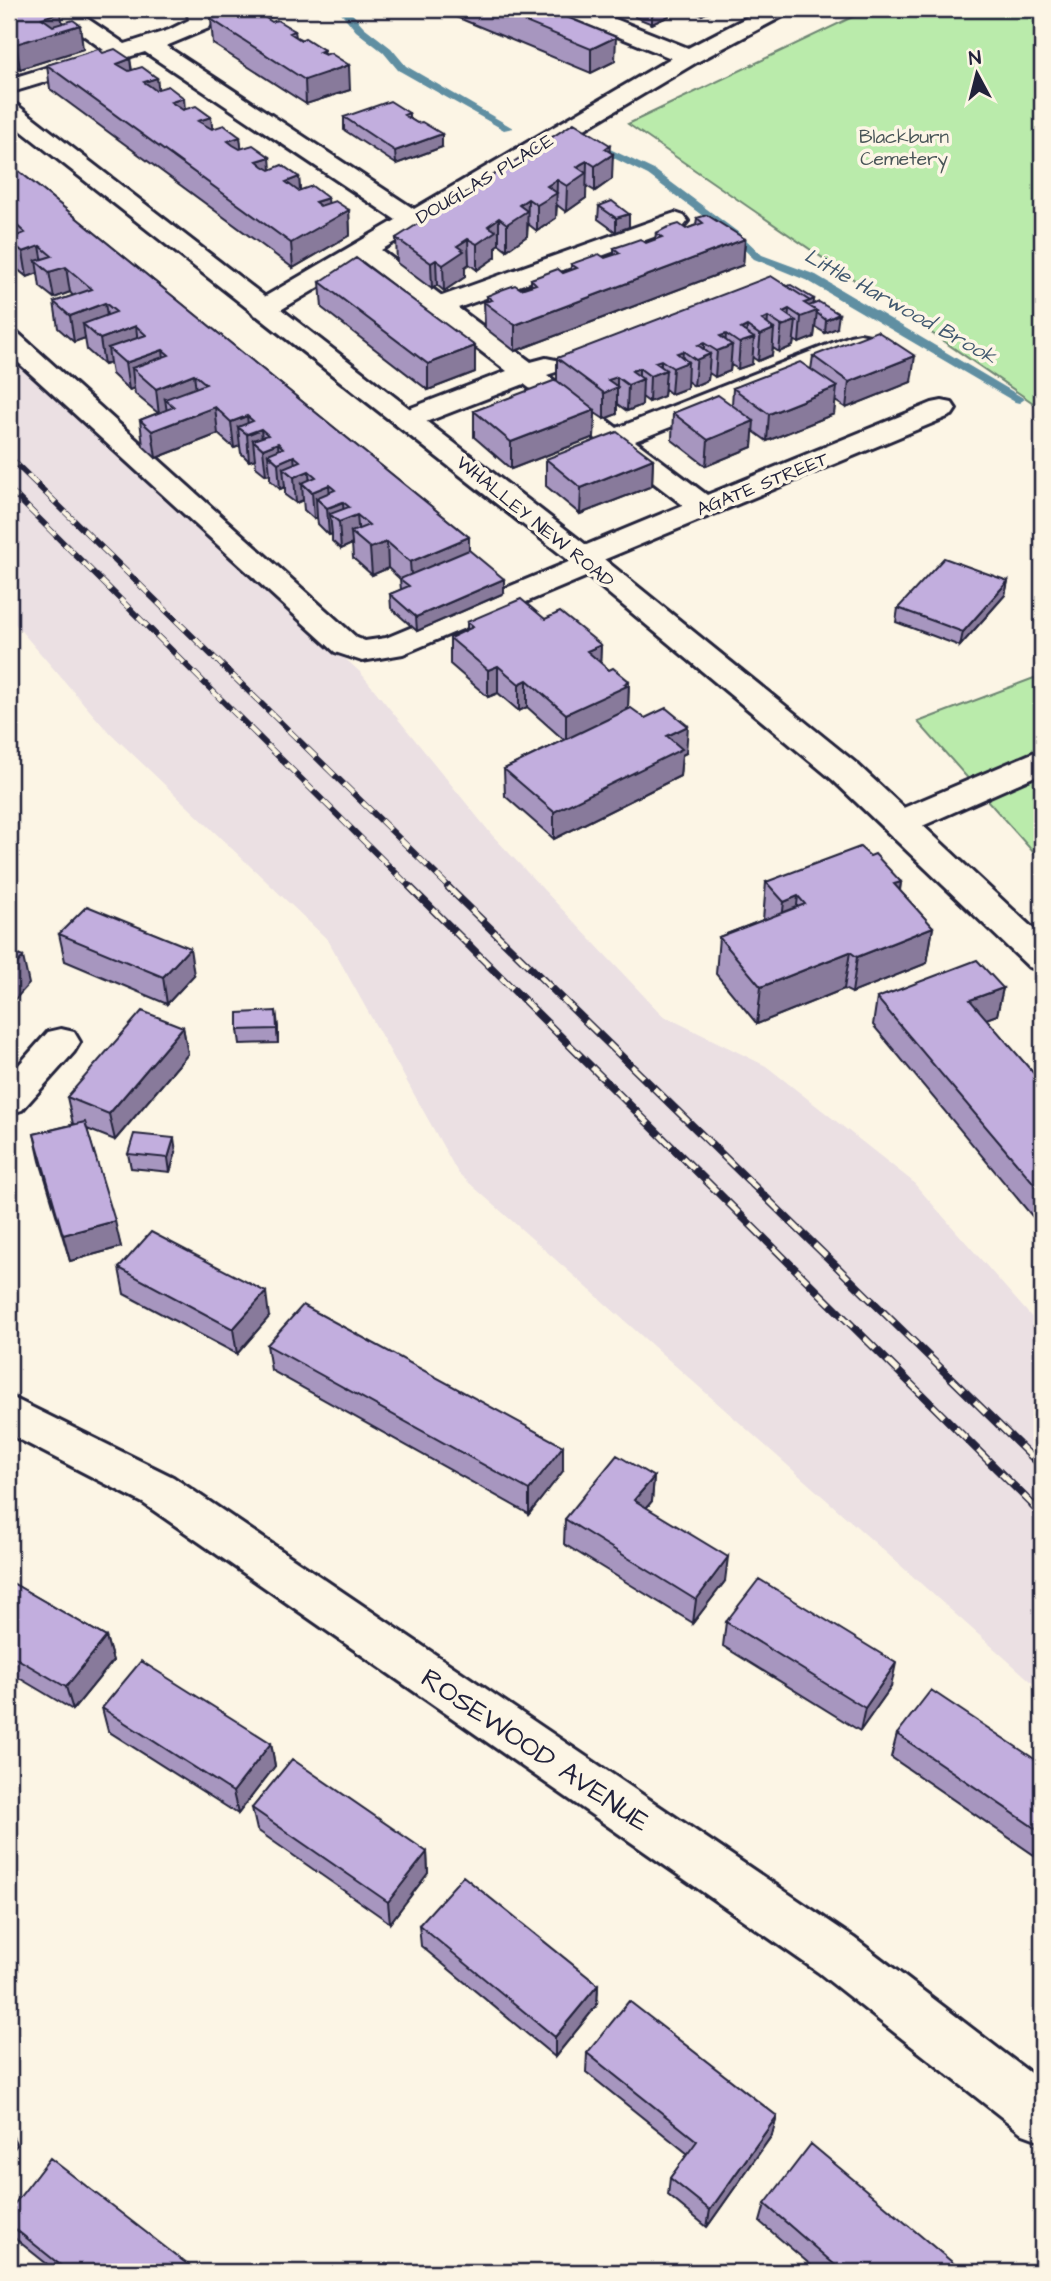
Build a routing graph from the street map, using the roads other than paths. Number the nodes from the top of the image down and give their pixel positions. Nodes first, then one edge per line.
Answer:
1 (58, 9) edge
2 (571, 9) edge
3 (779, 9) edge
4 (199, 16) edge
5 (148, 44) junction
6 (122, 51) junction
7 (689, 57) junction
8 (9, 86) edge
9 (9, 110) edge
10 (413, 220) junction
11 (675, 221) dead end
12 (365, 250) junction
13 (439, 306) junction
14 (264, 309) junction
15 (9, 340) edge
16 (860, 341) edge
17 (565, 359) edge
18 (527, 373) junction
19 (942, 409) dead end
20 (408, 419) junction
21 (614, 439) junction
22 (704, 507) junction
23 (587, 561) junction
24 (1042, 760) edge
25 (899, 823) junction
26 (1042, 958) edge
27 (61, 1042) dead end
28 (9, 1100) edge
29 (9, 1414) edge
30 (1042, 2115) edge

1 - 6 main road
2 - 7 main road
3 - 7 main road, DOUGLAS PLACE
4 - 5 main road
5 - 6 main road
5 - 10 main road
6 - 8 main road
7 - 10 main road, DOUGLAS PLACE
9 - 14 main road, WHALLEY NEW ROAD
10 - 12 main road, DOUGLAS PLACE
11 - 13 main road
12 - 13 main road
12 - 14 main road, DOUGLAS PLACE
13 - 18 main road
14 - 20 main road, WHALLEY NEW ROAD
15 - 23 main road, AGATE STREET
16 - 21 main road
17 - 18 main road
18 - 20 main road
18 - 21 main road
19 - 22 main road, AGATE STREET
20 - 23 main road, WHALLEY NEW ROAD
21 - 22 main road
22 - 23 main road, AGATE STREET
23 - 25 main road, WHALLEY NEW ROAD
24 - 25 main road
25 - 26 main road, WHALLEY NEW ROAD
27 - 28 main road
29 - 30 main road, ROSEWOOD AVENUE

